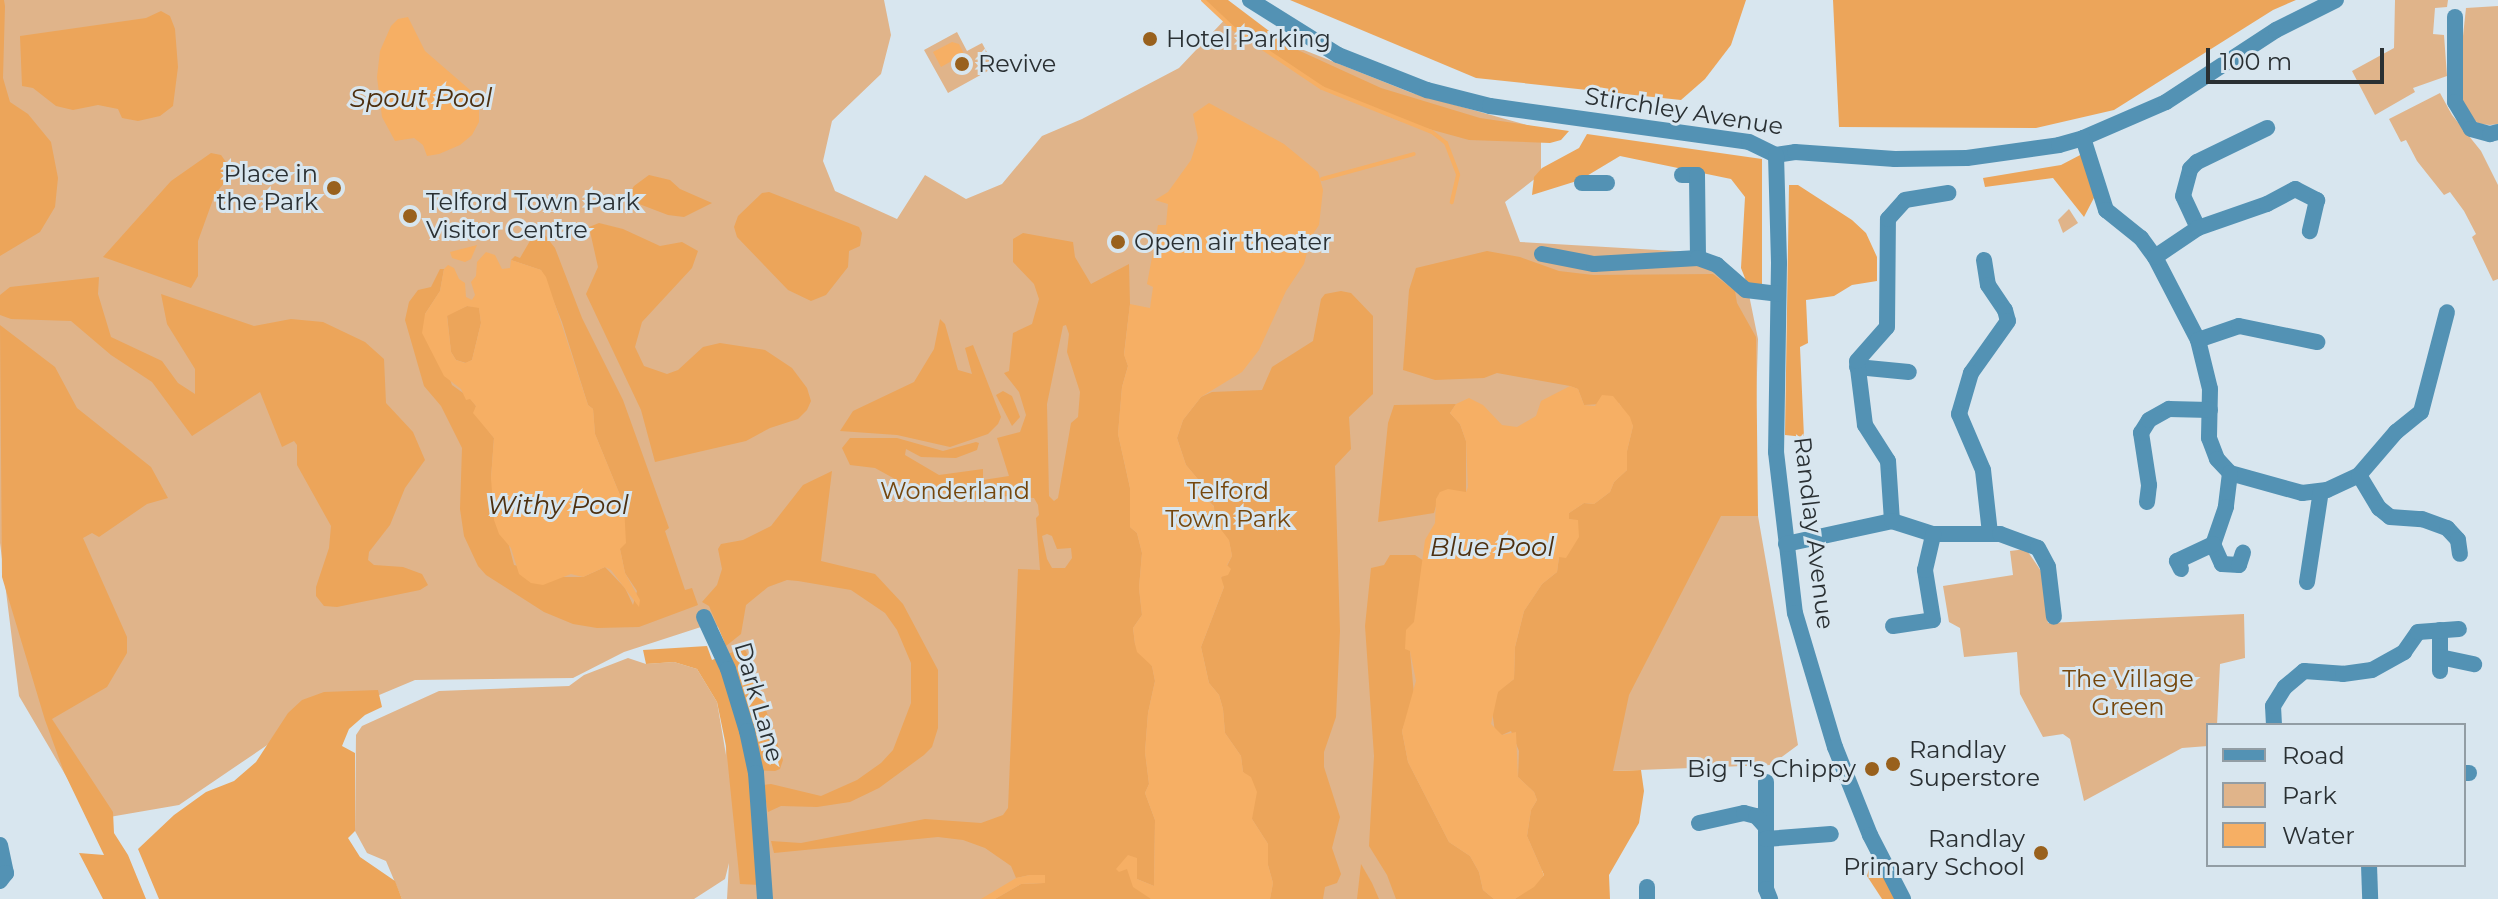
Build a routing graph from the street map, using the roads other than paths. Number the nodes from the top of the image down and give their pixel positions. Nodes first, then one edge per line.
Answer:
1 (1250, 0) edge
2 (2334, 1) edge
3 (2455, 17) dead end
4 (2267, 128) dead end
5 (2498, 132) edge
6 (2083, 138) junction
7 (1776, 155) junction
8 (1696, 175) dead end
9 (1582, 183) dead end
10 (1607, 183) dead end
11 (1948, 193) dead end
12 (2198, 228) junction
13 (2310, 231) dead end
14 (1542, 254) dead end
15 (2155, 257) junction
16 (1698, 258) junction
17 (1984, 260) dead end
18 (1778, 294) junction
19 (2447, 312) dead end
20 (2198, 340) junction
21 (2317, 342) dead end
22 (1857, 367) junction
23 (1909, 372) dead end
24 (2210, 410) junction
25 (2230, 473) junction
26 (2359, 475) junction
27 (2321, 491) junction
28 (2147, 502) dead end
29 (1892, 521) junction
30 (1990, 533) junction
31 (1933, 534) junction
32 (1786, 544) junction
33 (2213, 544) junction
34 (2243, 553) dead end
35 (2460, 554) dead end
36 (2181, 569) dead end
37 (2307, 582) dead end
38 (704, 617) dead end
39 (2054, 617) dead end
40 (1893, 626) dead end
41 (2459, 629) dead end
42 (2440, 630) junction
43 (2474, 664) dead end
44 (2274, 723) edge
45 (1766, 782) dead end
46 (1699, 823) dead end
47 (1766, 833) junction
48 (1831, 834) dead end
49 (0, 845) edge
50 (2369, 867) edge
51 (0, 881) edge
52 (765, 899) edge
53 (1770, 899) edge
54 (1903, 899) edge
55 (2370, 899) edge

1 - 7 street, Stirchley Avenue
2 - 6 street, Stirchley Avenue
3 - 5 street
4 - 12 street
6 - 7 street, Stirchley Avenue
6 - 15 street
7 - 18 street, Randlay Avenue
8 - 16 street
9 - 10 street
11 - 22 street
12 - 13 street
12 - 15 street
14 - 16 street
15 - 20 street
16 - 18 street
17 - 30 street
18 - 32 street, Randlay Avenue
19 - 26 street
20 - 21 street
20 - 24 street
22 - 23 street
22 - 29 street
24 - 25 street
24 - 28 street
25 - 27 street
25 - 33 street
26 - 27 street
26 - 35 street
27 - 37 street
29 - 31 street
29 - 32 street
30 - 31 street
30 - 39 street
31 - 40 street
32 - 54 street, Randlay Avenue
33 - 34 street
33 - 36 street
38 - 52 street, Dark Lane
41 - 42 street
42 - 43 street
42 - 44 street
45 - 47 street
46 - 47 street
47 - 48 street
47 - 53 street
49 - 51 street
50 - 55 street

